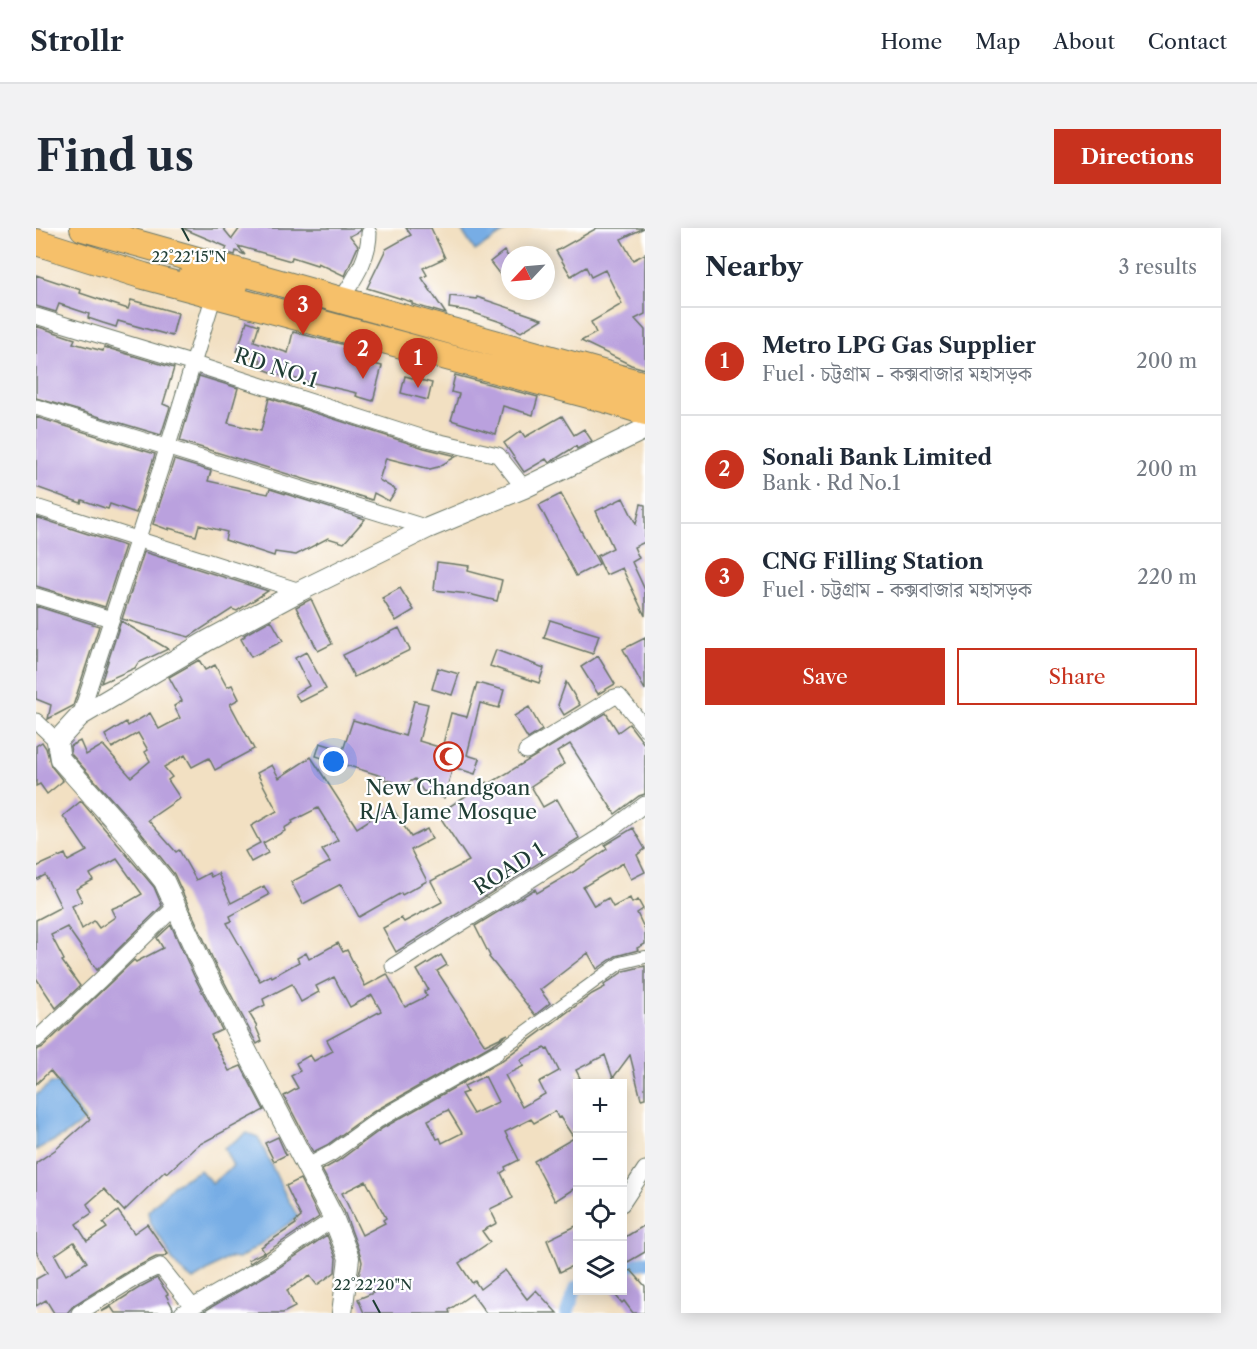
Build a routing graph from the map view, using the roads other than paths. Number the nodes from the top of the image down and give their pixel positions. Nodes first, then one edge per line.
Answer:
1 (83, 228) edge
2 (369, 233) dead end
3 (36, 242) edge
4 (156, 249) junction
5 (152, 277) junction
6 (313, 292) junction
7 (214, 295) junction
8 (342, 300) junction
9 (36, 316) edge
10 (310, 320) junction
11 (194, 364) junction
12 (645, 385) edge
13 (645, 390) edge
14 (645, 399) edge
15 (36, 408) edge
16 (645, 412) edge
17 (645, 429) edge
18 (167, 449) junction
19 (524, 488) junction
20 (36, 507) edge
21 (428, 528) junction
22 (137, 540) junction
23 (300, 591) junction
24 (36, 596) edge
25 (111, 619) junction
26 (80, 716) junction
27 (36, 721) edge
28 (645, 728) edge
29 (57, 741) junction
30 (526, 751) dead end
31 (645, 804) edge
32 (175, 907) junction
33 (645, 957) edge
34 (393, 966) dead end
35 (36, 1040) edge
36 (496, 1053) joint
37 (306, 1167) junction
38 (645, 1169) edge
39 (627, 1196) edge
40 (333, 1217) junction
41 (187, 1310) edge
42 (79, 1313) edge
43 (342, 1313) edge

1 - 4 highway
2 - 8 street
3 - 5 highway
4 - 5 main road
4 - 6 highway
5 - 7 highway
6 - 8 highway
6 - 13 main road
7 - 10 highway
7 - 11 street
8 - 12 highway
9 - 11 street, RD NO.1
10 - 14 main road
10 - 16 highway
11 - 18 street
11 - 19 street, RD NO.1
15 - 18 street
17 - 19 street
18 - 21 street
18 - 22 street
19 - 21 street
20 - 22 street
21 - 23 street
22 - 23 street
22 - 25 street
23 - 26 street
24 - 25 street
25 - 26 street
26 - 29 street
27 - 29 street
28 - 30 street
29 - 32 street
31 - 34 street, ROAD 1
32 - 35 street
32 - 37 street
33 - 36 street
36 - 37 street
37 - 40 street
38 - 39 street
40 - 41 street
40 - 43 street
41 - 42 street

